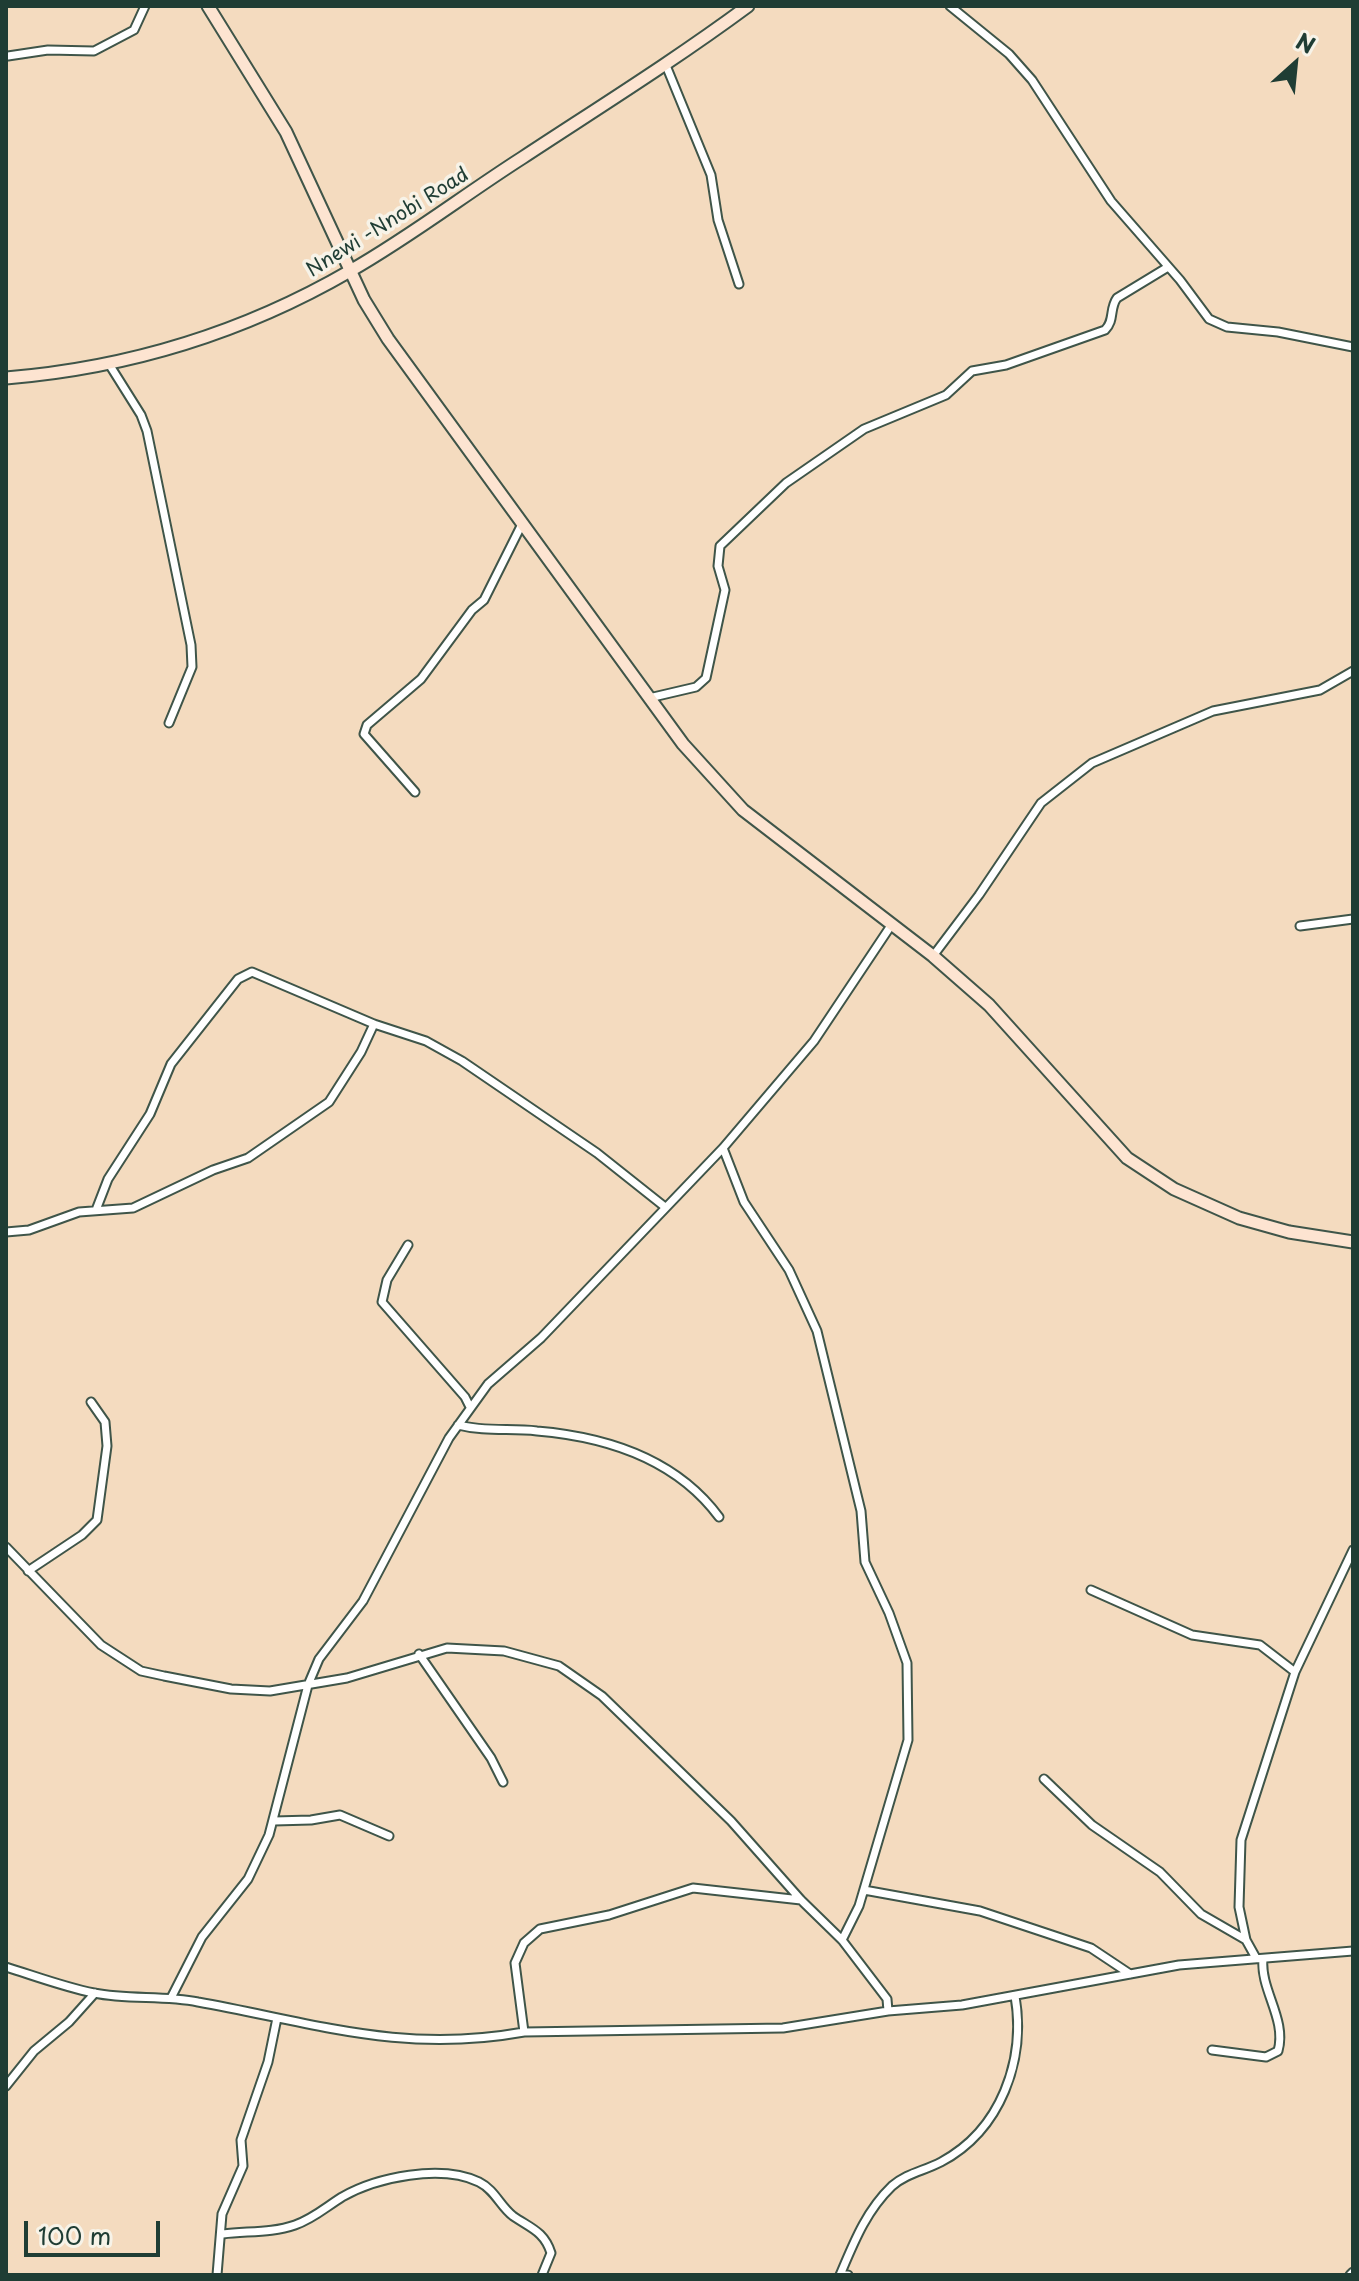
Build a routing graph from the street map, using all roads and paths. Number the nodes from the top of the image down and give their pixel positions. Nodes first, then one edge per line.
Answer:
1 (145, 6) edge
2 (208, 6) edge
3 (748, 6) edge
4 (950, 6) edge
5 (8, 56) dead end
6 (665, 63) junction
7 (1168, 267) junction
8 (352, 270) junction
9 (739, 284) dead end
10 (1353, 347) edge
11 (109, 364) junction
12 (6, 378) edge
13 (521, 526) junction
14 (1353, 671) edge
15 (649, 698) junction
16 (169, 723) dead end
17 (415, 792) dead end
18 (1353, 919) edge
19 (892, 924) junction
20 (1300, 926) dead end
21 (933, 956) junction
22 (374, 1024) junction
23 (723, 1148) junction
24 (665, 1207) junction
25 (96, 1210) junction
26 (6, 1232) edge
27 (1353, 1242) edge
28 (408, 1245) dead end
29 (91, 1402) dead end
30 (470, 1407) junction
31 (458, 1425) junction
32 (719, 1517) dead end
33 (6, 1547) edge
34 (1353, 1550) edge
35 (28, 1571) junction
36 (1091, 1590) dead end
37 (419, 1654) junction
38 (1295, 1672) junction
39 (308, 1685) junction
40 (1044, 1779) dead end
41 (503, 1782) dead end
42 (274, 1821) junction
43 (389, 1836) dead end
44 (864, 1890) junction
45 (801, 1900) junction
46 (842, 1940) junction
47 (1246, 1940) junction
48 (1353, 1951) edge
49 (1260, 1958) junction
50 (6, 1967) edge
51 (1130, 1974) junction
52 (95, 1993) junction
53 (1015, 1996) junction
54 (171, 1998) junction
55 (888, 2011) junction
56 (277, 2018) junction
57 (524, 2032) junction
58 (1212, 2050) dead end
59 (6, 2086) edge
60 (223, 2234) junction
61 (217, 2275) edge
62 (542, 2275) edge
63 (845, 2275) edge

1 - 5 street
2 - 8 street
3 - 6 street, Nnewi -Nnobi Road
4 - 7 street
6 - 8 street, Nnewi -Nnobi Road
6 - 9 street
7 - 10 street
7 - 15 street
8 - 11 street, Nnewi -Nnobi Road
8 - 13 street
11 - 12 street, Nnewi -Nnobi Road
11 - 16 street
13 - 15 street
13 - 17 street
14 - 21 street
15 - 19 street
18 - 20 street
19 - 21 street
19 - 23 street
21 - 27 street
22 - 24 street
22 - 25 street
22 - 25 street
23 - 24 street
23 - 44 street
24 - 30 street
25 - 26 street
28 - 30 street
29 - 35 street
30 - 31 street
31 - 32 street
31 - 39 street
33 - 35 street
34 - 38 street
35 - 39 street
36 - 38 street
37 - 39 street
37 - 41 street
37 - 45 street
38 - 47 street
39 - 42 street
40 - 47 street
42 - 43 street
42 - 54 street
44 - 46 street
44 - 51 street
45 - 46 street
45 - 57 street
46 - 55 street
47 - 49 street
48 - 49 street
49 - 51 street
49 - 58 street
50 - 52 street
51 - 53 street
52 - 54 street
52 - 59 street
53 - 55 street
53 - 63 street
54 - 56 street
55 - 57 street
56 - 57 street
56 - 60 street
60 - 61 street
60 - 62 street

